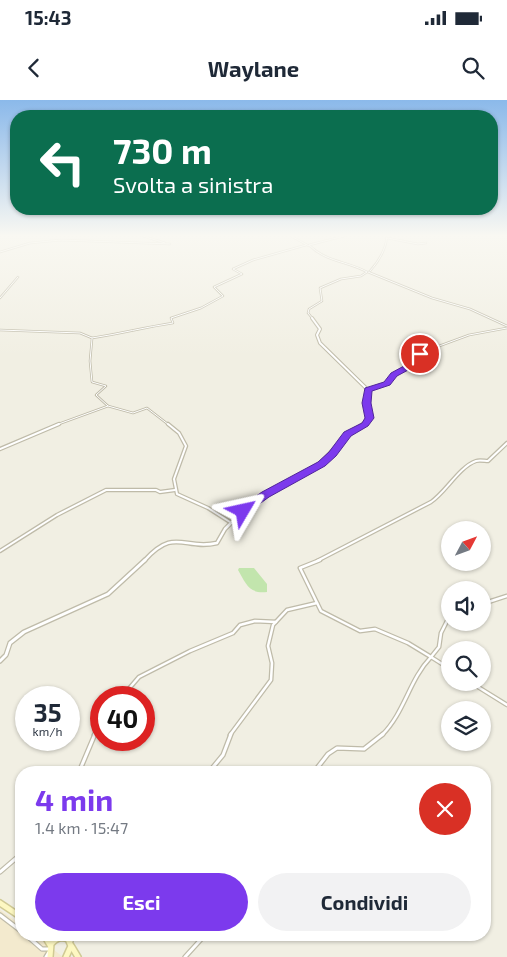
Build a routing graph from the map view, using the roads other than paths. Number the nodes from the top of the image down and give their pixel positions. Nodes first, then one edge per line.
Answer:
1 (238, 276) edge
2 (361, 276) edge
3 (379, 276) edge
4 (18, 277) dead end
5 (0, 298) edge
6 (507, 327) edge
7 (0, 330) edge
8 (92, 338) junction
9 (368, 390) junction
10 (108, 405) junction
11 (507, 443) edge
12 (0, 449) edge
13 (176, 490) junction
14 (230, 522) junction
15 (0, 551) edge
16 (507, 596) edge
17 (491, 601) edge
18 (317, 603) junction
19 (276, 622) junction
20 (442, 631) edge
21 (432, 657) junction
22 (0, 661) edge
23 (441, 663) edge
24 (131, 686) edge
25 (484, 691) edge
26 (507, 706) edge
27 (90, 746) edge
28 (82, 766) edge
29 (215, 766) edge
30 (318, 766) edge
31 (15, 859) edge
32 (0, 872) edge
33 (0, 903) edge
34 (15, 914) edge
35 (0, 915) edge
36 (15, 926) edge
37 (33, 941) edge
38 (59, 941) edge
39 (69, 941) edge
40 (72, 941) edge
41 (200, 941) edge
42 (71, 945) junction
43 (49, 952) edge
44 (66, 957) edge
45 (78, 957) edge
46 (185, 957) edge

1 - 8 street
2 - 9 street
3 - 6 street
4 - 5 street
6 - 9 street
7 - 8 street
8 - 10 street
9 - 14 street
10 - 12 street
10 - 13 street
11 - 18 street
13 - 14 street
13 - 15 street
14 - 22 street
16 - 17 street
18 - 19 street
18 - 21 street
19 - 24 street
19 - 29 street
20 - 21 street
21 - 23 street
21 - 30 street
25 - 26 street
27 - 28 street
31 - 32 street
33 - 34 main road
35 - 36 street
37 - 43 street
38 - 43 main road
39 - 42 main road
40 - 42 street
41 - 46 street
42 - 44 main road
42 - 45 main road

